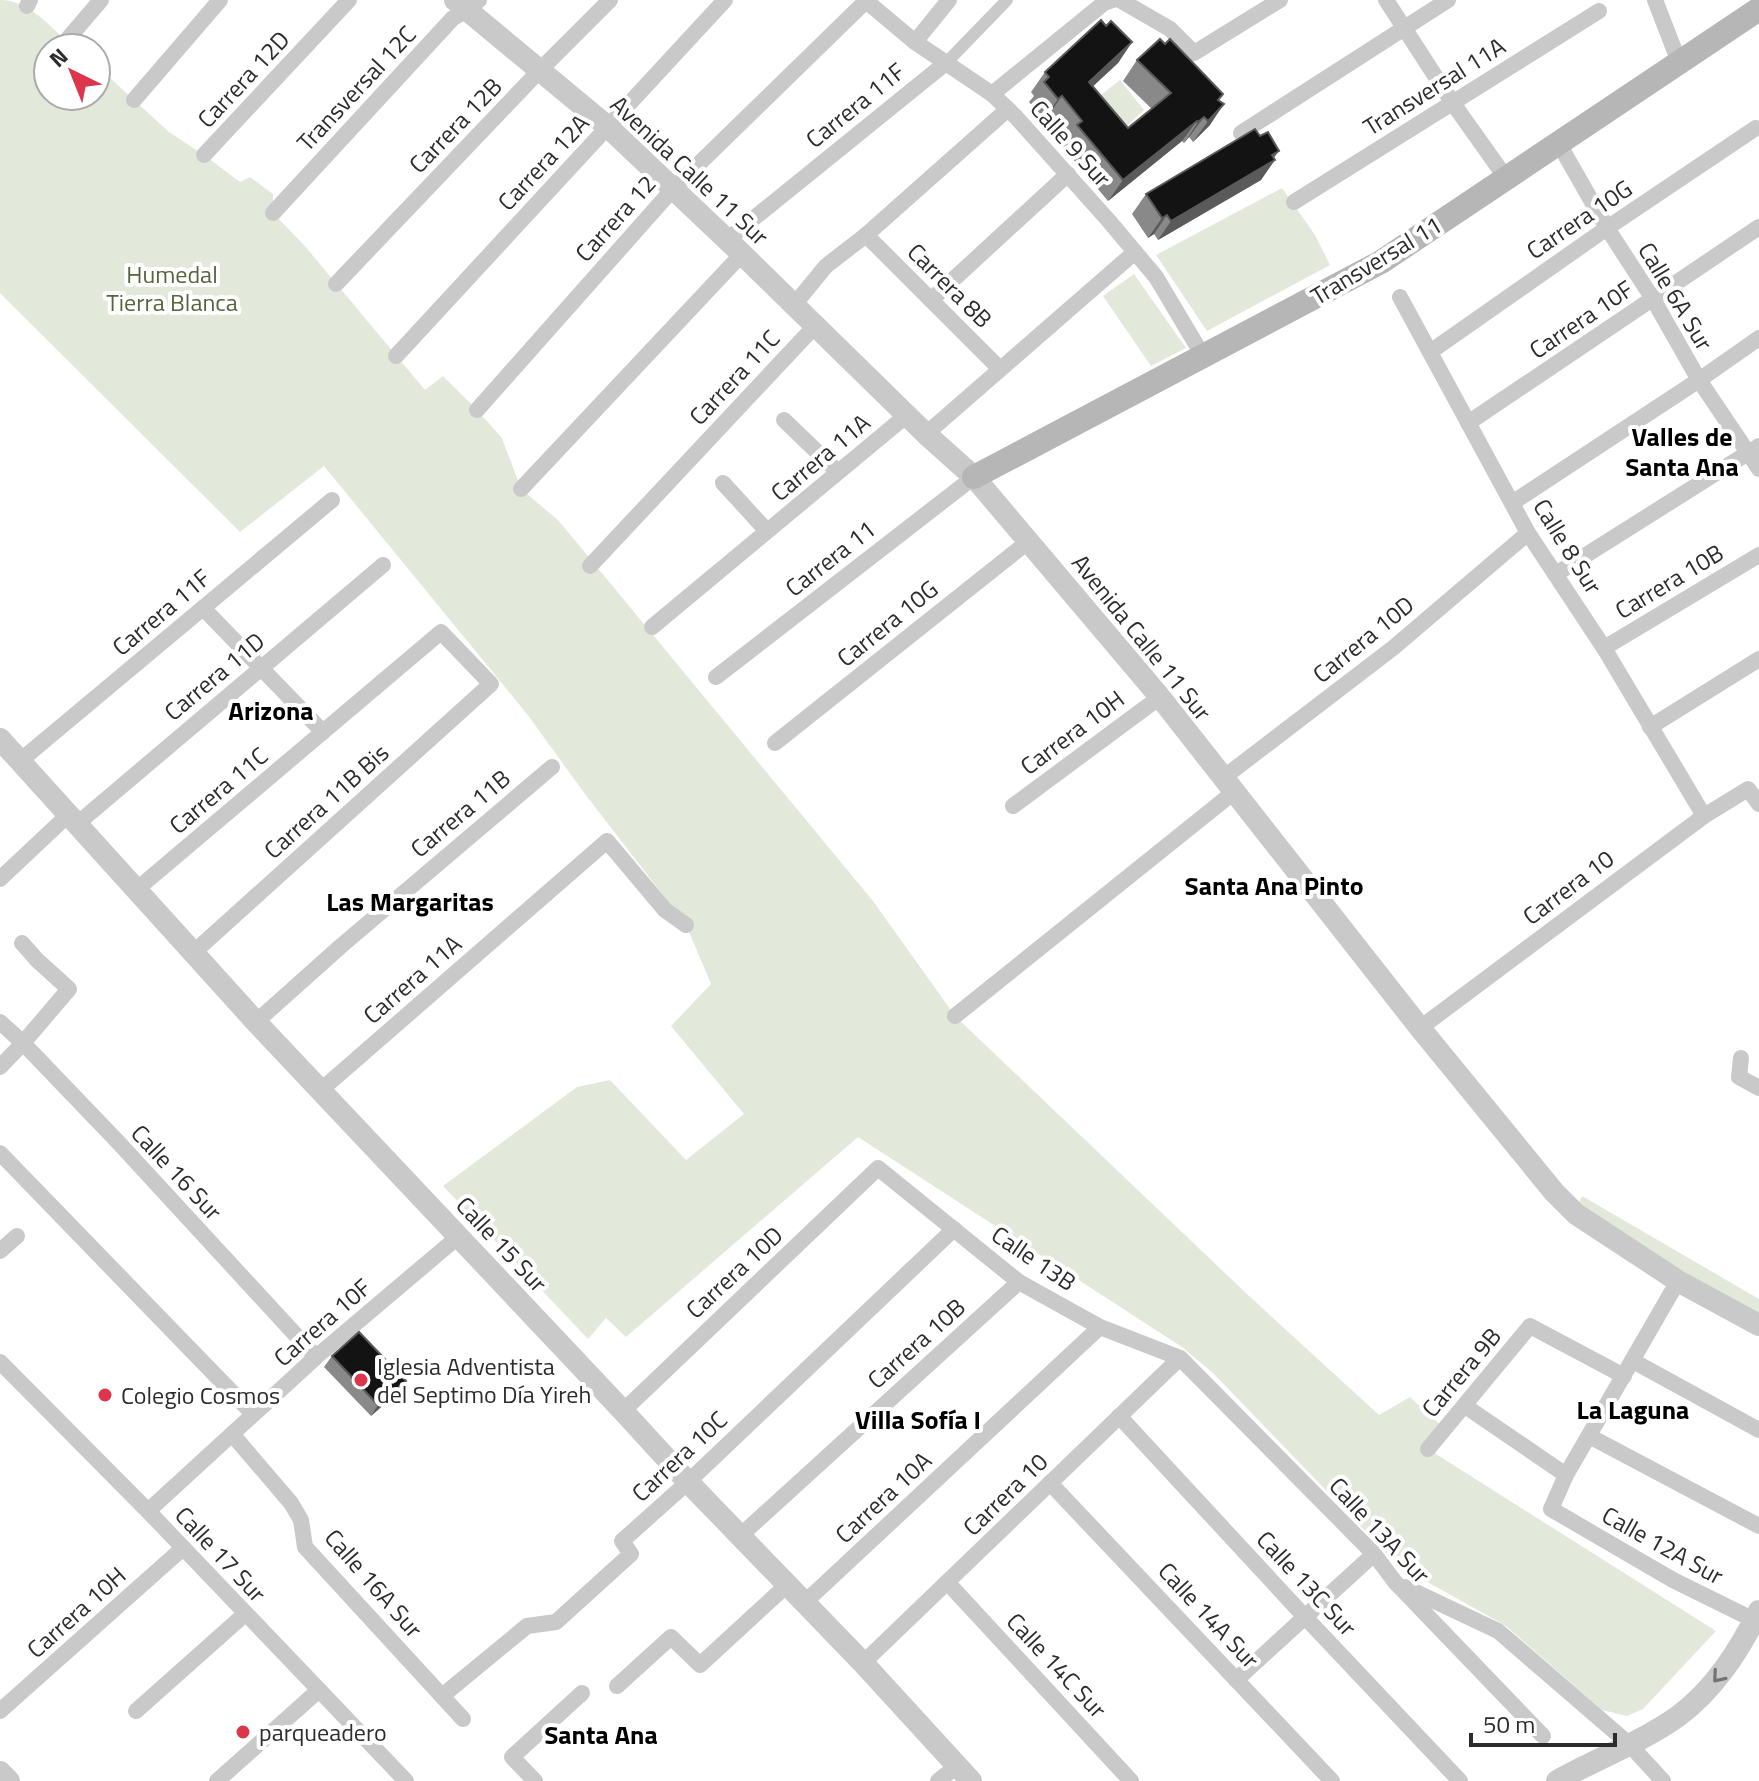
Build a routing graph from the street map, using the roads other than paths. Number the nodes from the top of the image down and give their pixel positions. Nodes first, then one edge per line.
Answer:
1 (101, 0) edge
2 (220, 0) edge
3 (349, 0) edge
4 (610, 0) edge
5 (725, 0) edge
6 (866, 0) edge
7 (949, 0) edge
8 (1007, 0) edge
9 (1113, 0) edge
10 (1120, 0) edge
11 (1280, 0) edge
12 (1386, 0) edge
13 (1448, 0) edge
14 (1655, 0) edge
15 (467, 3) edge
16 (1759, 9) edge
17 (1599, 11) dead end
18 (1403, 29) junction
19 (74, 32) edge
20 (915, 42) junction
21 (947, 62) junction
22 (1679, 62) junction
23 (540, 70) junction
24 (992, 94) junction
25 (134, 100) dead end
26 (1452, 102) junction
27 (1008, 109) junction
28 (608, 127) junction
29 (1756, 128) dead end
30 (1241, 133) edge
31 (1559, 144) junction
32 (204, 155) dead end
33 (1068, 174) junction
34 (1506, 178) junction
35 (673, 189) junction
36 (1294, 202) dead end
37 (273, 213) dead end
38 (1759, 227) edge
39 (1607, 228) junction
40 (866, 235) junction
41 (734, 247) junction
42 (1135, 252) junction
43 (336, 284) dead end
44 (1400, 297) dead end
45 (1653, 299) junction
46 (931, 300) junction
47 (794, 305) junction
48 (815, 326) junction
49 (1759, 338) edge
50 (1430, 352) junction
51 (396, 356) dead end
52 (1203, 356) junction
53 (1000, 369) junction
54 (1699, 380) junction
55 (477, 410) dead end
56 (907, 415) junction
57 (784, 420) dead end
58 (1468, 423) junction
59 (926, 434) junction
60 (1754, 449) edge
61 (1759, 469) edge
62 (838, 472) junction
63 (974, 477) junction
64 (723, 483) dead end
65 (521, 489) dead end
66 (332, 500) dead end
67 (1512, 503) junction
68 (767, 531) junction
69 (1528, 533) junction
70 (1029, 541) junction
71 (1759, 555) edge
72 (383, 565) dead end
73 (590, 566) dead end
74 (1556, 574) junction
75 (203, 608) junction
76 (652, 627) dead end
77 (441, 632) joint
78 (1604, 648) junction
79 (1759, 659) edge
80 (261, 668) junction
81 (716, 677) dead end
82 (1160, 697) junction
83 (1650, 727) junction
84 (323, 732) junction
85 (0, 739) edge
86 (775, 743) dead end
87 (20, 761) junction
88 (552, 767) dead end
89 (1229, 785) junction
90 (1759, 804) edge
91 (1013, 806) dead end
92 (1704, 816) junction
93 (73, 820) junction
94 (0, 879) edge
95 (136, 890) junction
96 (686, 925) dead end
97 (22, 943) dead end
98 (193, 953) junction
99 (955, 1016) dead end
100 (0, 1022) edge
101 (256, 1022) junction
102 (1420, 1028) junction
103 (23, 1043) junction
104 (1741, 1058) dead end
105 (0, 1067) edge
106 (1759, 1088) edge
107 (321, 1090) junction
108 (0, 1153) edge
109 (878, 1168) joint
110 (954, 1229) junction
111 (17, 1236) dead end
112 (459, 1236) junction
113 (0, 1251) edge
114 (1678, 1281) junction
115 (1019, 1282) junction
116 (1759, 1325) edge
117 (1100, 1327) junction
118 (316, 1357) junction
119 (1180, 1358) junction
120 (0, 1362) edge
121 (1628, 1368) junction
122 (1465, 1406) junction
123 (623, 1411) junction
124 (253, 1414) junction
125 (1119, 1416) junction
126 (1759, 1430) edge
127 (232, 1434) junction
128 (1589, 1436) junction
129 (1428, 1449) dead end
130 (1566, 1475) junction
131 (688, 1482) junction
132 (1050, 1483) junction
133 (148, 1511) junction
134 (1759, 1526) edge
135 (740, 1536) junction
136 (183, 1548) junction
137 (1374, 1554) junction
138 (947, 1582) junction
139 (1395, 1582) junction
140 (787, 1585) junction
141 (803, 1604) junction
142 (245, 1614) junction
143 (1757, 1616) edge
144 (1305, 1617) junction
145 (863, 1663) junction
146 (1236, 1680) junction
147 (617, 1686) dead end
148 (319, 1690) junction
149 (582, 1693) dead end
150 (442, 1696) junction
151 (0, 1711) edge
152 (136, 1711) dead end
153 (463, 1719) dead end
154 (1543, 1736) dead end
155 (1629, 1744) junction
156 (0, 1772) edge
157 (964, 1773) edge
158 (9, 1781) edge
159 (217, 1781) edge
160 (406, 1781) edge
161 (535, 1781) edge
162 (938, 1781) edge
163 (1131, 1781) edge
164 (1332, 1781) edge
165 (1460, 1781) edge
166 (1557, 1781) edge
167 (1663, 1781) edge

1 - 19 street
2 - 25 street
3 - 32 street, Carrera 12D
4 - 23 street, Carrera 12B
5 - 28 street, Carrera 12A
6 - 20 street, Calle 9 Sur
6 - 35 street, Carrera 12
7 - 20 street
8 - 21 street, Carrera 11F
9 - 24 street
10 - 11 street
12 - 18 street
13 - 18 street
14 - 22 street
15 - 23 street, Avenida Calle 11 Sur
15 - 37 street, Transversal 12C
16 - 22 main road, Transversal 11
17 - 26 street, Transversal 11A
18 - 26 street
18 - 30 street
20 - 21 street, Calle 9 Sur
21 - 24 street, Calle 9 Sur
21 - 41 street, Carrera 11F
22 - 31 main road, Transversal 11
23 - 28 street, Avenida Calle 11 Sur
23 - 43 street, Carrera 12B
24 - 27 street, Calle 9 Sur
26 - 34 street
26 - 36 street, Transversal 11A
27 - 33 street, Calle 9 Sur
27 - 40 street, Carrera 11C
28 - 35 street, Avenida Calle 11 Sur
28 - 51 street, Carrera 12A
29 - 39 street, Carrera 10G
31 - 34 main road, Transversal 11
31 - 39 street, Calle 6A Sur
33 - 42 street, Calle 9 Sur
33 - 46 street
34 - 52 main road, Transversal 11
35 - 41 street, Avenida Calle 11 Sur
35 - 55 street, Carrera 12
38 - 45 street, Carrera 10F
39 - 45 street, Calle 6A Sur
39 - 50 street, Carrera 10G
40 - 46 street, Carrera 8B
40 - 47 street, Carrera 11C
41 - 47 street, Avenida Calle 11 Sur
41 - 65 street, Carrera 11F
42 - 52 street, Calle 9 Sur
42 - 53 street
44 - 50 street, Calle 8 Sur
45 - 54 street, Calle 6A Sur
45 - 58 street, Carrera 10F
46 - 53 street, Carrera 8B
47 - 48 street, Avenida Calle 11 Sur
48 - 56 street, Avenida Calle 11 Sur
48 - 73 street, Carrera 11C
49 - 54 street
50 - 58 street, Calle 8 Sur
52 - 63 main road, Transversal 11
53 - 59 street
54 - 60 street, Calle 6A Sur
54 - 67 street
56 - 59 street, Avenida Calle 11 Sur
56 - 62 street, Carrera 11A
57 - 62 street
58 - 67 street, Calle 8 Sur
59 - 63 street, Avenida Calle 11 Sur
60 - 61 street, Calle 6A Sur
60 - 74 street
62 - 68 street, Carrera 11A
63 - 70 street, Avenida Calle 11 Sur
63 - 81 street, Carrera 11
64 - 68 street
66 - 75 street, Carrera 11F
67 - 69 street, Calle 8 Sur
68 - 76 street, Carrera 11A
69 - 74 street, Calle 8 Sur
69 - 89 street, Carrera 10D
70 - 82 street, Avenida Calle 11 Sur
70 - 86 street, Carrera 10G
71 - 78 street, Carrera 10B
72 - 80 street, Carrera 11D
74 - 78 street, Calle 8 Sur
75 - 80 street
75 - 87 street, Carrera 11F
77 - 84 street, Carrera 11C
77 - 98 street, Carrera 11B Bis
78 - 83 street, Calle 8 Sur
79 - 83 street
80 - 84 street
80 - 93 street, Carrera 11D
82 - 89 street, Avenida Calle 11 Sur
82 - 91 street, Carrera 10H
83 - 92 street, Calle 8 Sur
84 - 95 street, Carrera 11C
85 - 87 street, Calle 15 Sur
87 - 93 street, Calle 15 Sur
88 - 101 street, Carrera 11B
89 - 99 street, Carrera 10D
89 - 102 street, Avenida Calle 11 Sur
90 - 92 street, Carrera 10
92 - 102 street, Carrera 10
93 - 94 street, Carrera 11D
93 - 95 street, Calle 15 Sur
95 - 98 street, Calle 15 Sur
96 - 107 street, Carrera 11A
97 - 103 street
98 - 101 street, Calle 15 Sur
100 - 103 street, Calle 16 Sur
101 - 107 street, Calle 15 Sur
102 - 114 street, Avenida Calle 11 Sur
103 - 105 street
103 - 118 street, Calle 16 Sur
104 - 106 street
107 - 112 street, Calle 15 Sur
108 - 124 street
109 - 110 street, Calle 13B
109 - 123 street, Carrera 10D
110 - 115 street, Calle 13B
110 - 131 street, Carrera 10C
111 - 113 street
112 - 118 street, Carrera 10F
112 - 123 street, Calle 15 Sur
114 - 116 street, Avenida Calle 11 Sur
114 - 121 street
115 - 117 street, Calle 13B
115 - 135 street, Carrera 10B
117 - 119 street, Calle 13B
117 - 141 street, Carrera 10A
118 - 124 street, Carrera 10F
119 - 125 street, Carrera 10
119 - 137 street, Calle 13A Sur
120 - 133 street, Calle 17 Sur
121 - 122 street, Carrera 9B
121 - 126 street
121 - 128 street
122 - 129 street, Carrera 9B
122 - 130 street
123 - 131 street, Calle 15 Sur
124 - 127 street, Carrera 10F
125 - 132 street, Carrera 10
125 - 144 street, Calle 13C Sur
127 - 133 street, Carrera 10F
127 - 150 street, Calle 16A Sur
128 - 130 street
128 - 134 street
130 - 143 street, Calle 12A Sur
131 - 135 street, Calle 15 Sur
131 - 150 street, Carrera 10C
132 - 138 street, Carrera 10
132 - 146 street, Calle 14A Sur
133 - 136 street, Calle 17 Sur
135 - 140 street, Calle 15 Sur
136 - 142 street, Calle 17 Sur
136 - 151 street, Carrera 10H
137 - 139 street, Calle 13A Sur
137 - 144 street
138 - 145 street, Carrera 10
138 - 163 street, Calle 14C Sur
139 - 154 street, Calle 13A Sur
139 - 155 street
140 - 141 street, Calle 15 Sur
140 - 147 street
141 - 145 street, Calle 15 Sur
142 - 148 street, Calle 17 Sur
142 - 152 street
143 -> 155 street
144 - 146 street
144 - 165 street, Calle 13C Sur
145 - 157 street, Calle 15 Sur
146 - 164 street, Calle 14A Sur
148 - 159 street
148 - 160 street, Calle 17 Sur
149 - 161 street
150 - 153 street, Calle 16A Sur
155 - 166 street
155 - 167 street
156 - 158 street
157 - 162 street

